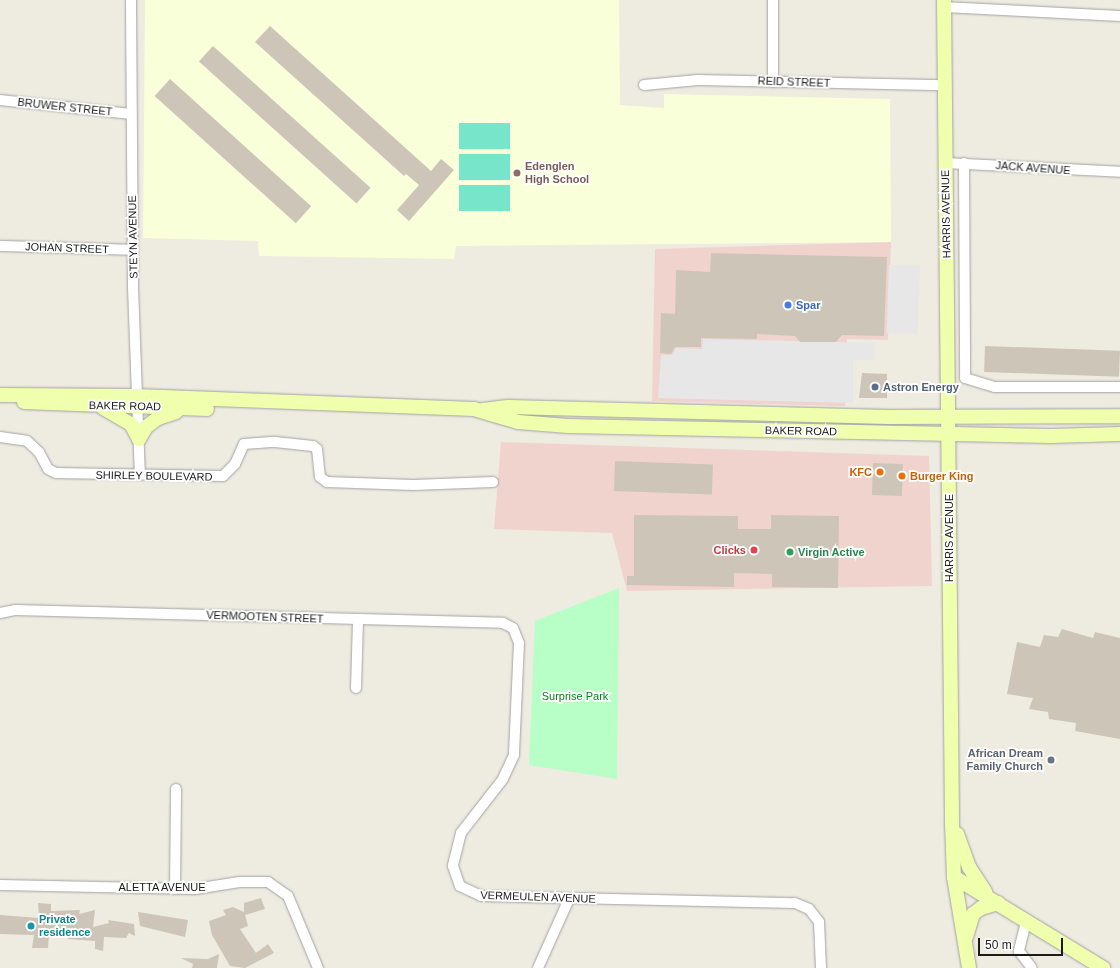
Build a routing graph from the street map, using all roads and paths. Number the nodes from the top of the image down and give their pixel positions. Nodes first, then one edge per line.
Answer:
1 (131, 0) edge
2 (773, 0) edge
3 (944, 4) edge
4 (1120, 16) edge
5 (773, 82) junction
6 (644, 85) dead end
7 (944, 85) junction
8 (0, 100) edge
9 (131, 114) junction
10 (945, 163) junction
11 (964, 163) junction
12 (1120, 172) edge
13 (0, 246) edge
14 (133, 250) junction
15 (1120, 387) edge
16 (0, 396) edge
17 (138, 401) junction
18 (248, 401) junction
19 (98, 406) junction
20 (190, 408) junction
21 (483, 410) junction
22 (1120, 416) edge
23 (949, 417) junction
24 (1120, 434) edge
25 (950, 435) junction
26 (0, 437) edge
27 (139, 439) junction
28 (140, 474) junction
29 (493, 482) dead end
30 (0, 613) edge
31 (358, 619) junction
32 (519, 644) joint
33 (356, 688) dead end
34 (176, 788) dead end
35 (952, 823) junction
36 (954, 877) junction
37 (0, 885) edge
38 (175, 888) junction
39 (569, 899) junction
40 (997, 902) junction
41 (1026, 922) junction
42 (965, 945) junction
43 (318, 968) edge
44 (538, 968) edge
45 (821, 968) edge
46 (968, 968) edge
47 (1032, 968) edge
48 (1103, 968) edge

1 - 9 street, STEYN AVENUE
2 - 5 street
3 - 4 street
3 - 7 main road, HARRIS AVENUE
5 - 6 street, REID STREET
5 - 7 street, REID STREET
7 - 10 main road, HARRIS AVENUE
8 - 9 street, BRUWER STREET
9 - 14 street, STEYN AVENUE
10 - 11 street, JACK AVENUE
10 - 23 main road, HARRIS AVENUE
11 - 12 street, JACK AVENUE
11 - 15 street
13 - 14 street, JOHAN STREET
14 - 17 street, STEYN AVENUE
16 - 17 main road, BAKER ROAD
16 - 19 main road, BAKER ROAD
17 - 18 main road, BAKER ROAD
17 - 19 main road, BAKER ROAD
17 - 20 main road, BAKER ROAD
17 - 27 street, STEYN AVENUE
18 - 20 main road, BAKER ROAD
18 - 21 main road, BAKER ROAD
19 - 27 main road
20 - 27 main road
21 - 23 main road, BAKER ROAD
21 - 25 main road, BAKER ROAD
22 - 23 main road, BAKER ROAD
23 - 25 main road, HARRIS AVENUE
24 - 25 main road, BAKER ROAD
25 - 35 main road, HARRIS AVENUE
26 - 28 street, SHIRLEY BOULEVARD
27 - 28 street, STEYN AVENUE
28 - 29 street, SHIRLEY BOULEVARD
30 - 31 street, VERMOOTEN STREET
31 - 32 street, VERMOOTEN STREET
31 - 33 street
32 - 39 street, VERMEULEN AVENUE
34 - 38 street
35 - 36 main road, HARRIS AVENUE
35 - 40 main road
36 - 40 main road
36 - 42 main road, HARRIS AVENUE
37 - 38 street, ALETTA AVENUE
38 - 43 street, ALETTA AVENUE
39 - 44 street
39 - 45 street, VERMEULEN AVENUE
40 - 41 main road
40 - 42 main road
41 - 47 street
41 - 48 main road
42 - 46 main road, HARRIS AVENUE

